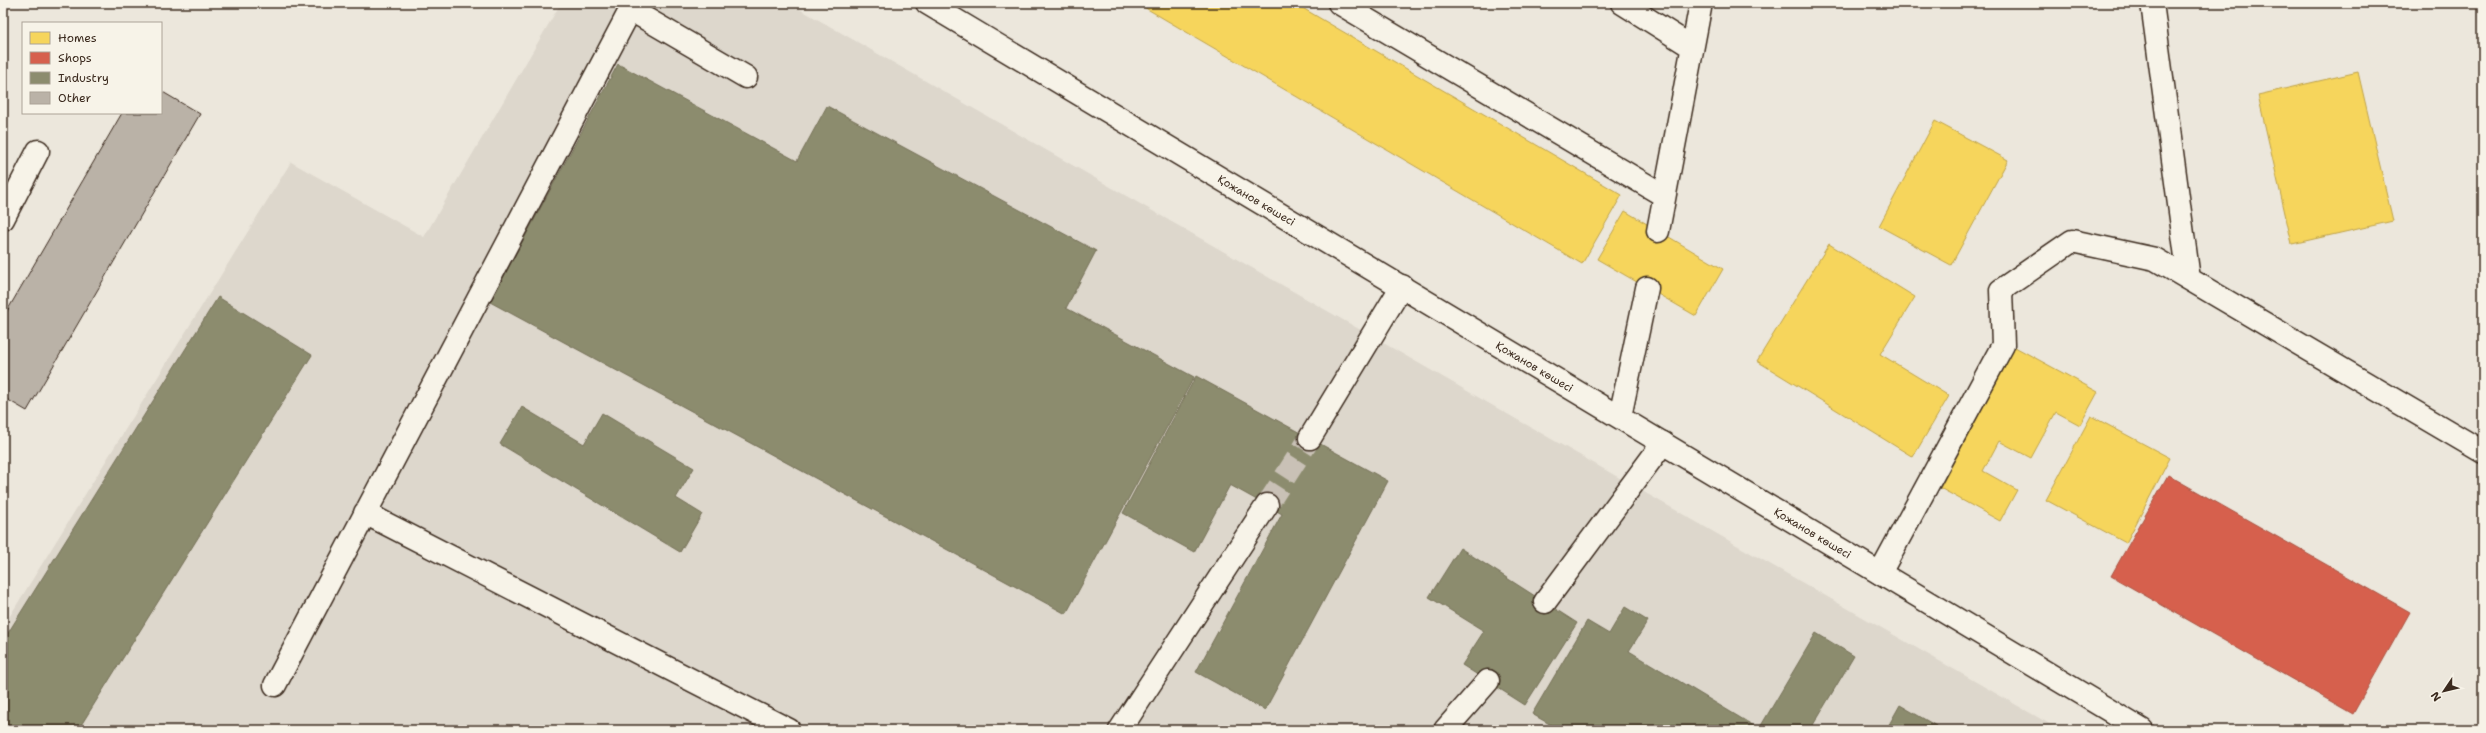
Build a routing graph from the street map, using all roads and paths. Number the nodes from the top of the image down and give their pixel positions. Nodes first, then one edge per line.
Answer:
1 (927, 3) edge
2 (1339, 3) edge
3 (1622, 3) edge
4 (1701, 3) edge
5 (2152, 3) edge
6 (633, 6) edge
7 (1692, 46) junction
8 (746, 77) dead end
9 (38, 151) dead end
10 (1663, 195) junction
11 (3, 219) edge
12 (1658, 231) dead end
13 (2189, 279) junction
14 (1402, 286) junction
15 (1647, 288) dead end
16 (1620, 417) junction
17 (1310, 438) tunnel mouth
18 (1664, 444) junction
19 (2483, 452) edge
20 (1267, 505) tunnel mouth
21 (365, 514) junction
22 (1880, 573) junction
23 (1545, 602) dead end
24 (1488, 682) dead end
25 (275, 685) dead end
26 (789, 730) edge
27 (1120, 730) edge
28 (1445, 730) edge
29 (2142, 730) edge

1 - 14 street, Қожанов көшесі
2 - 10 street
3 - 7 street
4 - 7 street
5 - 13 street
6 - 8 street
6 - 21 street
7 - 10 street
9 - 11 street
10 - 12 street
13 - 19 street
13 - 22 street
14 - 16 street, Қожанов көшесі
14 - 17 street
15 - 16 street
16 - 18 street, Қожанов көшесі
18 - 22 street, Қожанов көшесі
18 - 23 street
20 - 27 street
21 - 25 street
21 - 26 street
22 - 29 street, Қожанов көшесі
24 - 28 street

